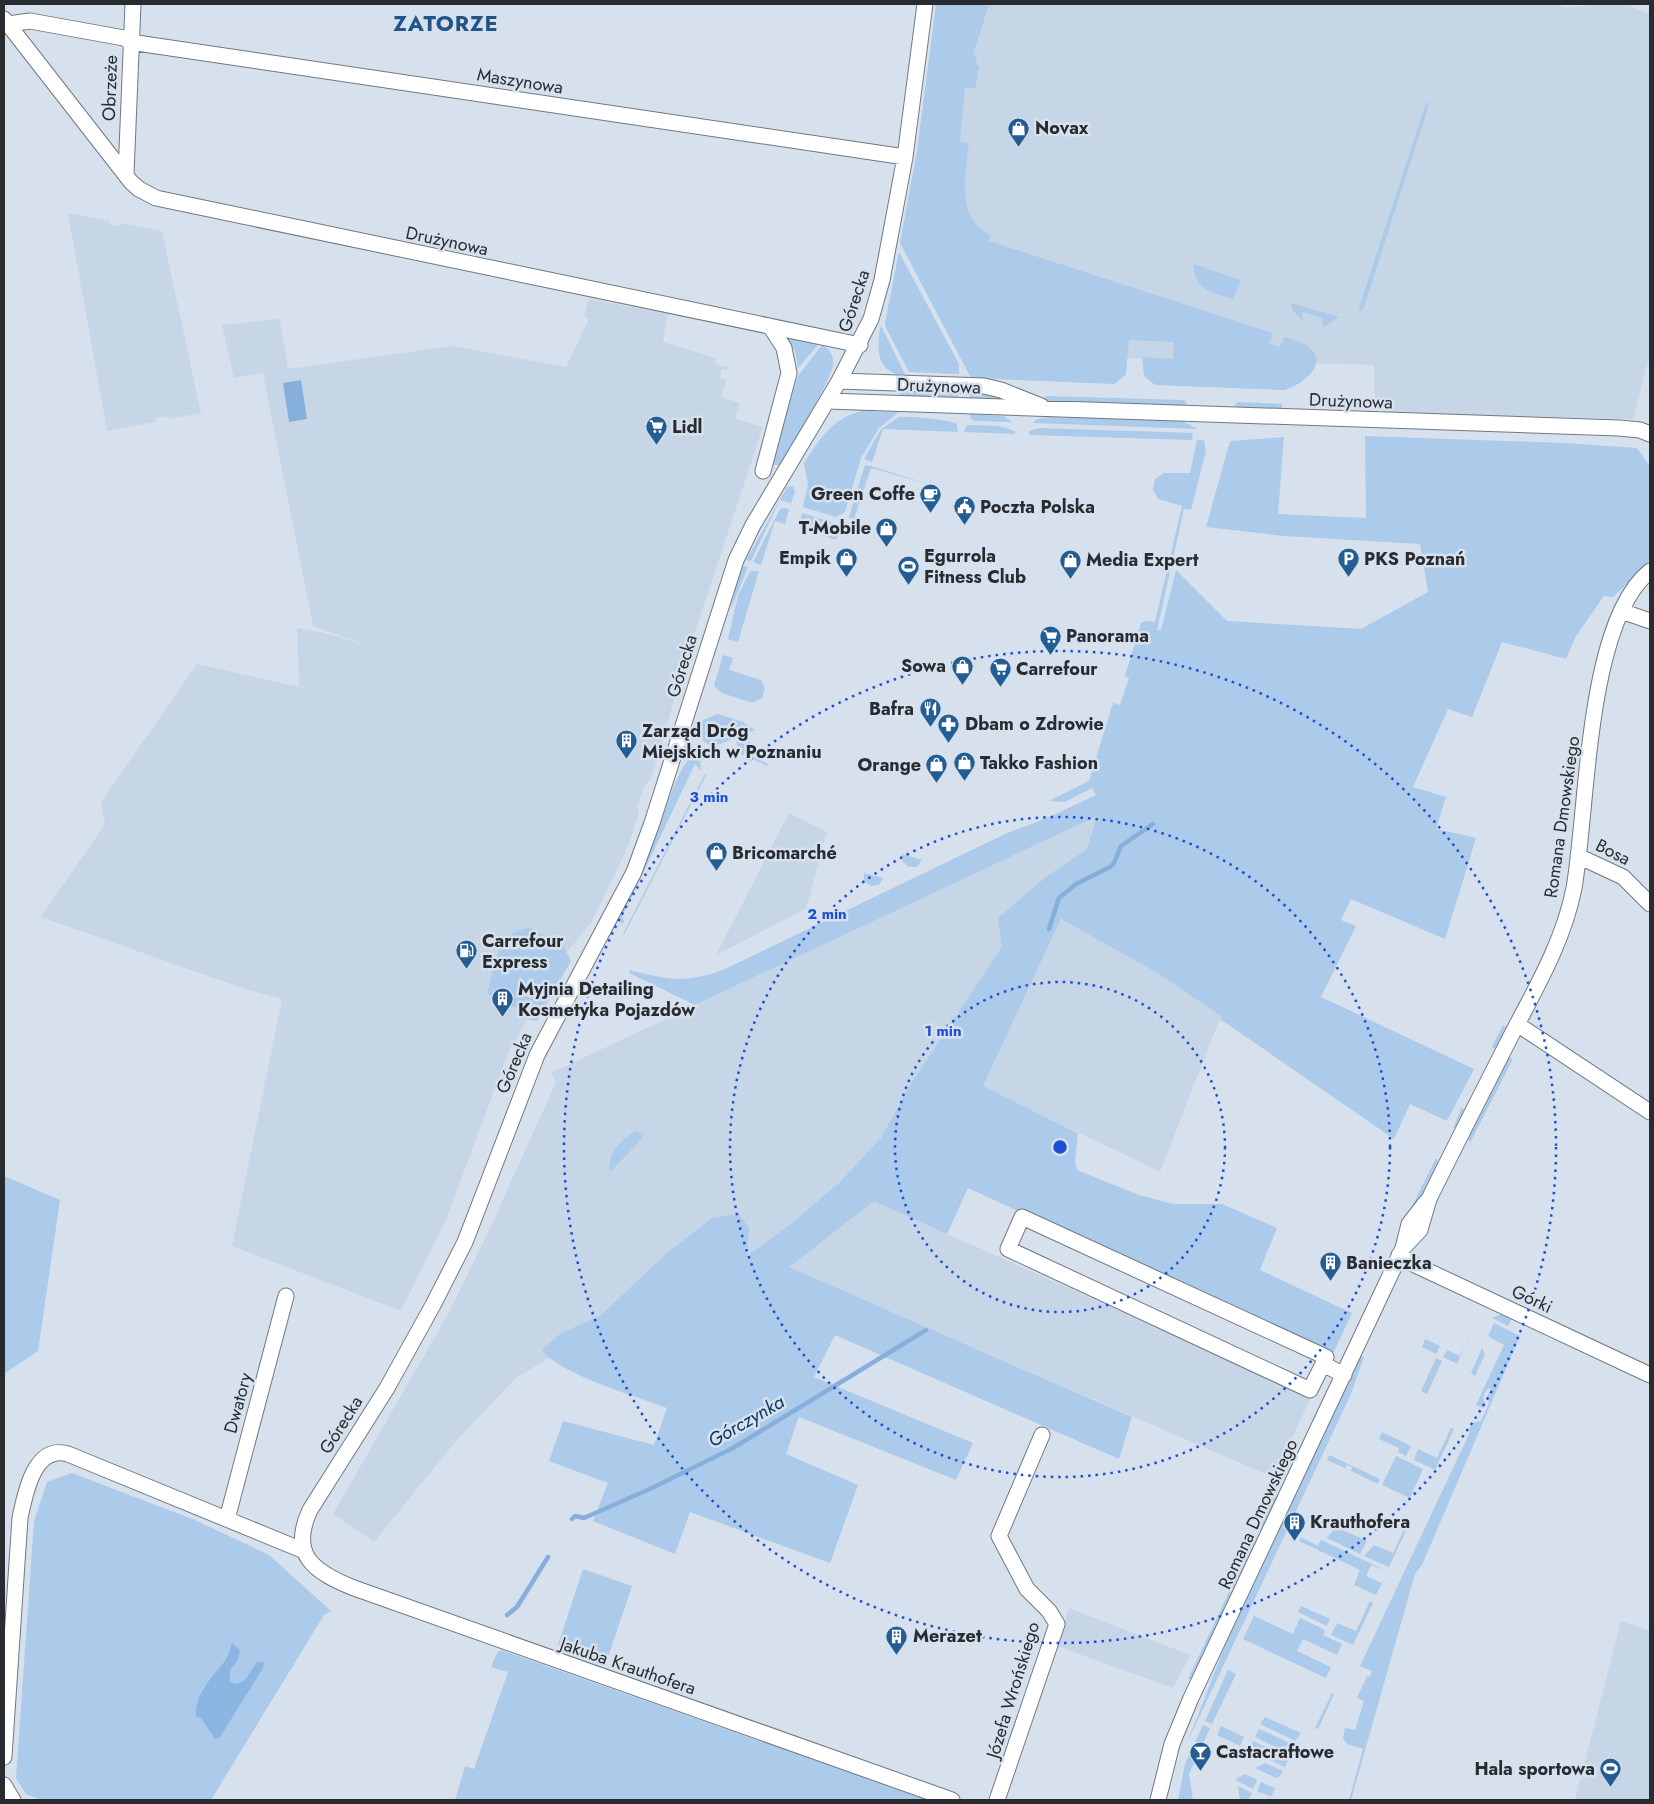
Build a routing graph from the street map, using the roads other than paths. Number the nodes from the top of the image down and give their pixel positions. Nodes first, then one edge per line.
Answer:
1 (133, 4) edge
2 (925, 4) edge
3 (6, 21) edge
4 (130, 42) junction
5 (905, 157) junction
6 (126, 174) junction
7 (770, 326) junction
8 (860, 345) junction
9 (839, 381) junction
10 (828, 401) junction
11 (1049, 409) junction
12 (1650, 434) edge
13 (763, 471) dead end
14 (1650, 571) edge
15 (1621, 611) junction
16 (1650, 621) edge
17 (1578, 856) junction
18 (1650, 904) edge
19 (1517, 1024) junction
20 (1650, 1112) edge
21 (1401, 1252) junction
22 (286, 1296) dead end
23 (1323, 1364) junction
24 (1344, 1375) junction
25 (1650, 1375) edge
26 (1042, 1435) dead end
27 (227, 1519) junction
28 (302, 1550) junction
29 (4, 1757) edge
30 (4, 1785) edge
31 (13, 1800) edge
32 (952, 1800) edge
33 (997, 1800) edge
34 (1158, 1800) edge

1 - 4 street, Obrzeże
2 - 5 street, Górecka
3 - 4 street, Maszynowa
3 - 6 street, Drużynowa
4 - 5 street, Maszynowa
4 - 6 street, Obrzeże
5 - 8 street, Górecka
6 - 7 street, Drużynowa
7 - 8 street, Drużynowa
7 - 13 street
8 - 9 street, Górecka
9 - 10 street, Górecka
9 - 11 street, Drużynowa
10 - 11 street, Drużynowa
10 - 28 street, Górecka
11 - 12 street, Drużynowa
14 - 15 street, Romana Dmowskiego
15 - 16 street
15 - 17 street, Romana Dmowskiego
17 - 18 street, Bosa
17 - 19 street, Romana Dmowskiego
19 - 20 street
19 - 21 street, Romana Dmowskiego
21 - 24 street, Romana Dmowskiego
21 - 25 street, Górki
22 - 27 street, Dwatory
23 - 23 street
23 - 24 street
24 - 34 street, Romana Dmowskiego
26 - 33 street, Józefa Wrońskiego
27 - 28 street
27 - 29 street
28 - 32 street, Jakuba Krauthofera
30 - 31 street

